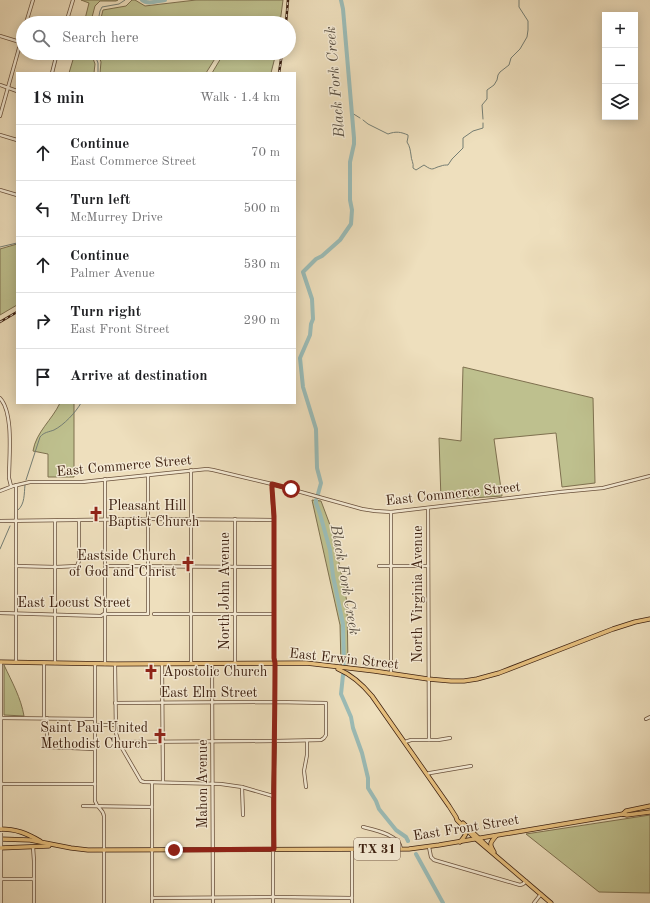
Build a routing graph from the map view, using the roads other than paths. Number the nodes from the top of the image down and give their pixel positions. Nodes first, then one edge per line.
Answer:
1 (33, 0) edge
2 (73, 0) edge
3 (28, 16) edge
4 (68, 16) edge
5 (0, 36) edge
6 (16, 40) edge
7 (17, 60) edge
8 (56, 60) edge
9 (52, 72) edge
10 (0, 86) edge
11 (8, 88) junction
12 (16, 90) edge
13 (0, 116) edge
14 (0, 135) edge
15 (16, 140) edge
16 (0, 190) edge
17 (16, 195) edge
18 (0, 398) edge
19 (191, 470) junction
20 (148, 475) junction
21 (650, 476) edge
22 (105, 479) junction
23 (272, 484) junction
24 (16, 485) junction
25 (11, 486) junction
26 (0, 491) edge
27 (428, 508) junction
28 (391, 512) junction
29 (148, 519) junction
30 (191, 519) junction
31 (235, 519) junction
32 (0, 520) edge
33 (105, 520) junction
34 (274, 520) junction
35 (16, 521) junction
36 (55, 521) junction
37 (79, 521) junction
38 (16, 566) junction
39 (105, 566) junction
40 (148, 566) junction
41 (235, 566) junction
42 (379, 566) dead end
43 (391, 566) junction
44 (428, 566) junction
45 (56, 567) junction
46 (191, 567) junction
47 (274, 567) junction
48 (0, 613) edge
49 (16, 613) junction
50 (235, 613) junction
51 (55, 614) junction
52 (104, 614) junction
53 (154, 614) dead end
54 (191, 614) junction
55 (273, 614) junction
56 (650, 619) edge
57 (0, 662) edge
58 (16, 663) junction
59 (44, 663) junction
60 (55, 663) junction
61 (275, 663) junction
62 (95, 664) junction
63 (105, 664) junction
64 (115, 664) junction
65 (162, 664) junction
66 (191, 664) junction
67 (212, 664) junction
68 (235, 664) junction
69 (331, 666) junction
70 (357, 670) junction
71 (391, 674) junction
72 (354, 678) junction
73 (428, 679) junction
74 (275, 702) junction
75 (115, 703) junction
76 (162, 703) junction
77 (213, 703) junction
78 (650, 717) edge
79 (0, 718) edge
80 (45, 718) junction
81 (96, 719) junction
82 (646, 719) dead end
83 (95, 725) junction
84 (115, 725) junction
85 (450, 738) dead end
86 (429, 740) junction
87 (162, 741) junction
88 (213, 741) junction
89 (275, 741) junction
90 (307, 741) junction
91 (119, 743) junction
92 (404, 743) junction
93 (95, 749) junction
94 (0, 761) edge
95 (471, 766) dead end
96 (426, 775) junction
97 (152, 782) junction
98 (163, 782) junction
99 (1, 784) edge
100 (95, 784) junction
101 (213, 784) junction
102 (242, 787) junction
103 (306, 787) dead end
104 (273, 796) junction
105 (0, 804) edge
106 (83, 806) dead end
107 (98, 806) junction
108 (650, 806) edge
109 (152, 807) junction
110 (650, 812) edge
111 (622, 814) junction
112 (243, 815) dead end
113 (456, 817) junction
114 (363, 827) dead end
115 (464, 828) junction
116 (1, 830) edge
117 (496, 835) junction
118 (0, 839) edge
119 (477, 839) junction
120 (42, 842) junction
121 (460, 842) junction
122 (33, 846) junction
123 (59, 846) junction
124 (0, 847) edge
125 (429, 847) junction
126 (274, 849) junction
127 (352, 849) junction
128 (401, 849) junction
129 (104, 850) junction
130 (152, 850) junction
131 (213, 850) junction
132 (494, 852) junction
133 (500, 860) junction
134 (0, 879) edge
135 (34, 879) junction
136 (526, 881) junction
137 (541, 894) junction
138 (213, 897) junction
139 (273, 897) junction
140 (152, 898) junction
141 (352, 898) junction
142 (1, 903) edge
143 (34, 903) edge
144 (104, 903) edge
145 (152, 903) edge
146 (213, 903) edge
147 (273, 903) edge
148 (352, 903) edge
149 (534, 903) edge
150 (551, 903) edge

1 - 3 street
2 - 4 street
5 - 6 street
7 - 11 street
8 - 9 street
10 - 11 street
11 - 12 street
11 - 13 street
14 - 15 street
16 - 17 street
18 - 25 street
19 - 20 street, East Commerce Street
19 - 23 street, East Commerce Street
19 - 30 street
20 - 22 street, East Commerce Street
20 - 29 street
21 - 27 street, East Commerce Street
22 - 24 street, East Commerce Street
22 - 33 street
23 - 28 street, East Commerce Street
23 - 34 street
24 - 25 street, East Commerce Street
24 - 35 street
25 - 26 street, East Commerce Street
27 - 28 street, East Commerce Street
27 - 44 street, North Virginia Avenue
28 - 43 street
29 - 30 street
29 - 33 street
29 - 40 street
30 - 31 street
30 - 46 street
31 - 34 street
31 - 41 street, North John Avenue
32 - 35 street
33 - 37 street
33 - 39 street
34 - 47 street
35 - 36 street
35 - 38 street
36 - 37 street
36 - 45 street
37 - 45 street
38 - 45 street
38 - 49 street
39 - 40 street
39 - 52 street
40 - 46 street
40 - 52 street, East Locust Street
41 - 46 street
41 - 47 street
41 - 50 street, North John Avenue
42 - 43 street
43 - 44 street
43 - 71 street
44 - 73 street, North Virginia Avenue
45 - 51 street
46 - 54 street
47 - 55 street
48 - 49 street, East Locust Street
49 - 51 street, East Locust Street
49 - 58 street
50 - 54 street
50 - 55 street
50 - 68 street, North John Avenue
51 - 52 street, East Locust Street
51 - 60 street
52 - 63 street
53 - 54 street
54 - 66 street
55 - 61 street
56 - 73 main road, East Erwin Street
57 - 58 main road, East Erwin Street
57 - 79 street
58 - 59 main road, East Erwin Street
59 - 60 main road, East Erwin Street
59 - 80 street
60 - 62 main road, East Erwin Street
61 - 68 main road, East Erwin Street
61 - 69 main road, East Erwin Street
61 - 74 street
62 - 63 main road, East Erwin Street
62 - 81 street
63 - 64 main road, East Erwin Street
64 - 65 main road, East Erwin Street
64 - 75 street
65 - 66 main road, East Erwin Street
65 - 76 street
66 - 67 main road, East Erwin Street
67 - 68 main road, East Erwin Street
67 - 77 street, Mahon Avenue
69 - 70 main road, East Erwin Street
69 - 72 main road
70 - 71 main road, East Erwin Street
70 - 72 main road
71 - 73 main road, East Erwin Street
72 - 92 main road
73 - 86 street, North Virginia Avenue
74 - 77 street, East Elm Street
74 - 89 street
74 - 90 street, East Elm Street
75 - 76 street, East Elm Street
75 - 84 street
76 - 77 street, East Elm Street
76 - 87 street
77 - 88 street, Mahon Avenue
78 - 82 street
79 - 80 street
79 - 94 street
80 - 81 street
80 - 93 street
81 - 83 street
83 - 84 street
83 - 93 street
84 - 91 street
85 - 86 street
86 - 92 street
87 - 88 street
87 - 91 street
87 - 98 street
88 - 89 street
88 - 101 street, Mahon Avenue
89 - 90 street
89 - 104 street
90 - 103 street
91 - 97 street
92 - 96 main road
93 - 100 street
94 - 99 street
95 - 96 street
96 - 113 main road
97 - 98 street
97 - 109 street
98 - 101 street
99 - 100 street
99 - 105 street
100 - 107 street
101 - 102 street
101 - 131 street, Mahon Avenue
102 - 104 street
102 - 112 street
104 - 126 street
105 - 116 street
106 - 107 street
107 - 109 street
107 - 129 street
108 - 111 main road, East Front Street / TX 31
109 - 130 street
110 - 111 main road, East Front Street / TX 31
111 - 117 main road, East Front Street / TX 31
113 - 115 main road
113 - 119 main road
114 - 128 street
115 - 119 main road
115 - 121 main road
116 - 120 main road
116 - 124 street, bridge
117 - 119 main road, East Front Street / TX 31
117 - 132 main road
118 - 120 main road, East Front Street / TX 31
119 - 121 main road, East Front Street / TX 31
119 - 132 main road
119 - 133 main road
120 - 123 main road, East Front Street / TX 31
121 - 125 main road, East Front Street / TX 31
122 - 123 main road
122 - 124 main road
122 - 135 street
123 - 129 main road, East Front Street / TX 31
124 - 134 street
125 - 128 main road, East Front Street / TX 31
125 - 136 street
126 - 127 main road, East Front Street / TX 31
126 - 131 main road, East Front Street / TX 31
126 - 139 street
127 - 128 main road, East Front Street / TX 31
127 - 141 street
129 - 130 main road, East Front Street / TX 31
129 - 144 street
130 - 131 main road, East Front Street / TX 31
130 - 140 street
131 - 138 street, Mahon Avenue
132 - 133 main road
133 - 136 main road
134 - 135 street
134 - 142 street
135 - 143 street
136 - 137 main road
137 - 149 street
137 - 150 main road
138 - 139 street
138 - 140 street
138 - 146 street, Mahon Avenue
139 - 141 street
139 - 147 street
140 - 145 street
141 - 148 street

